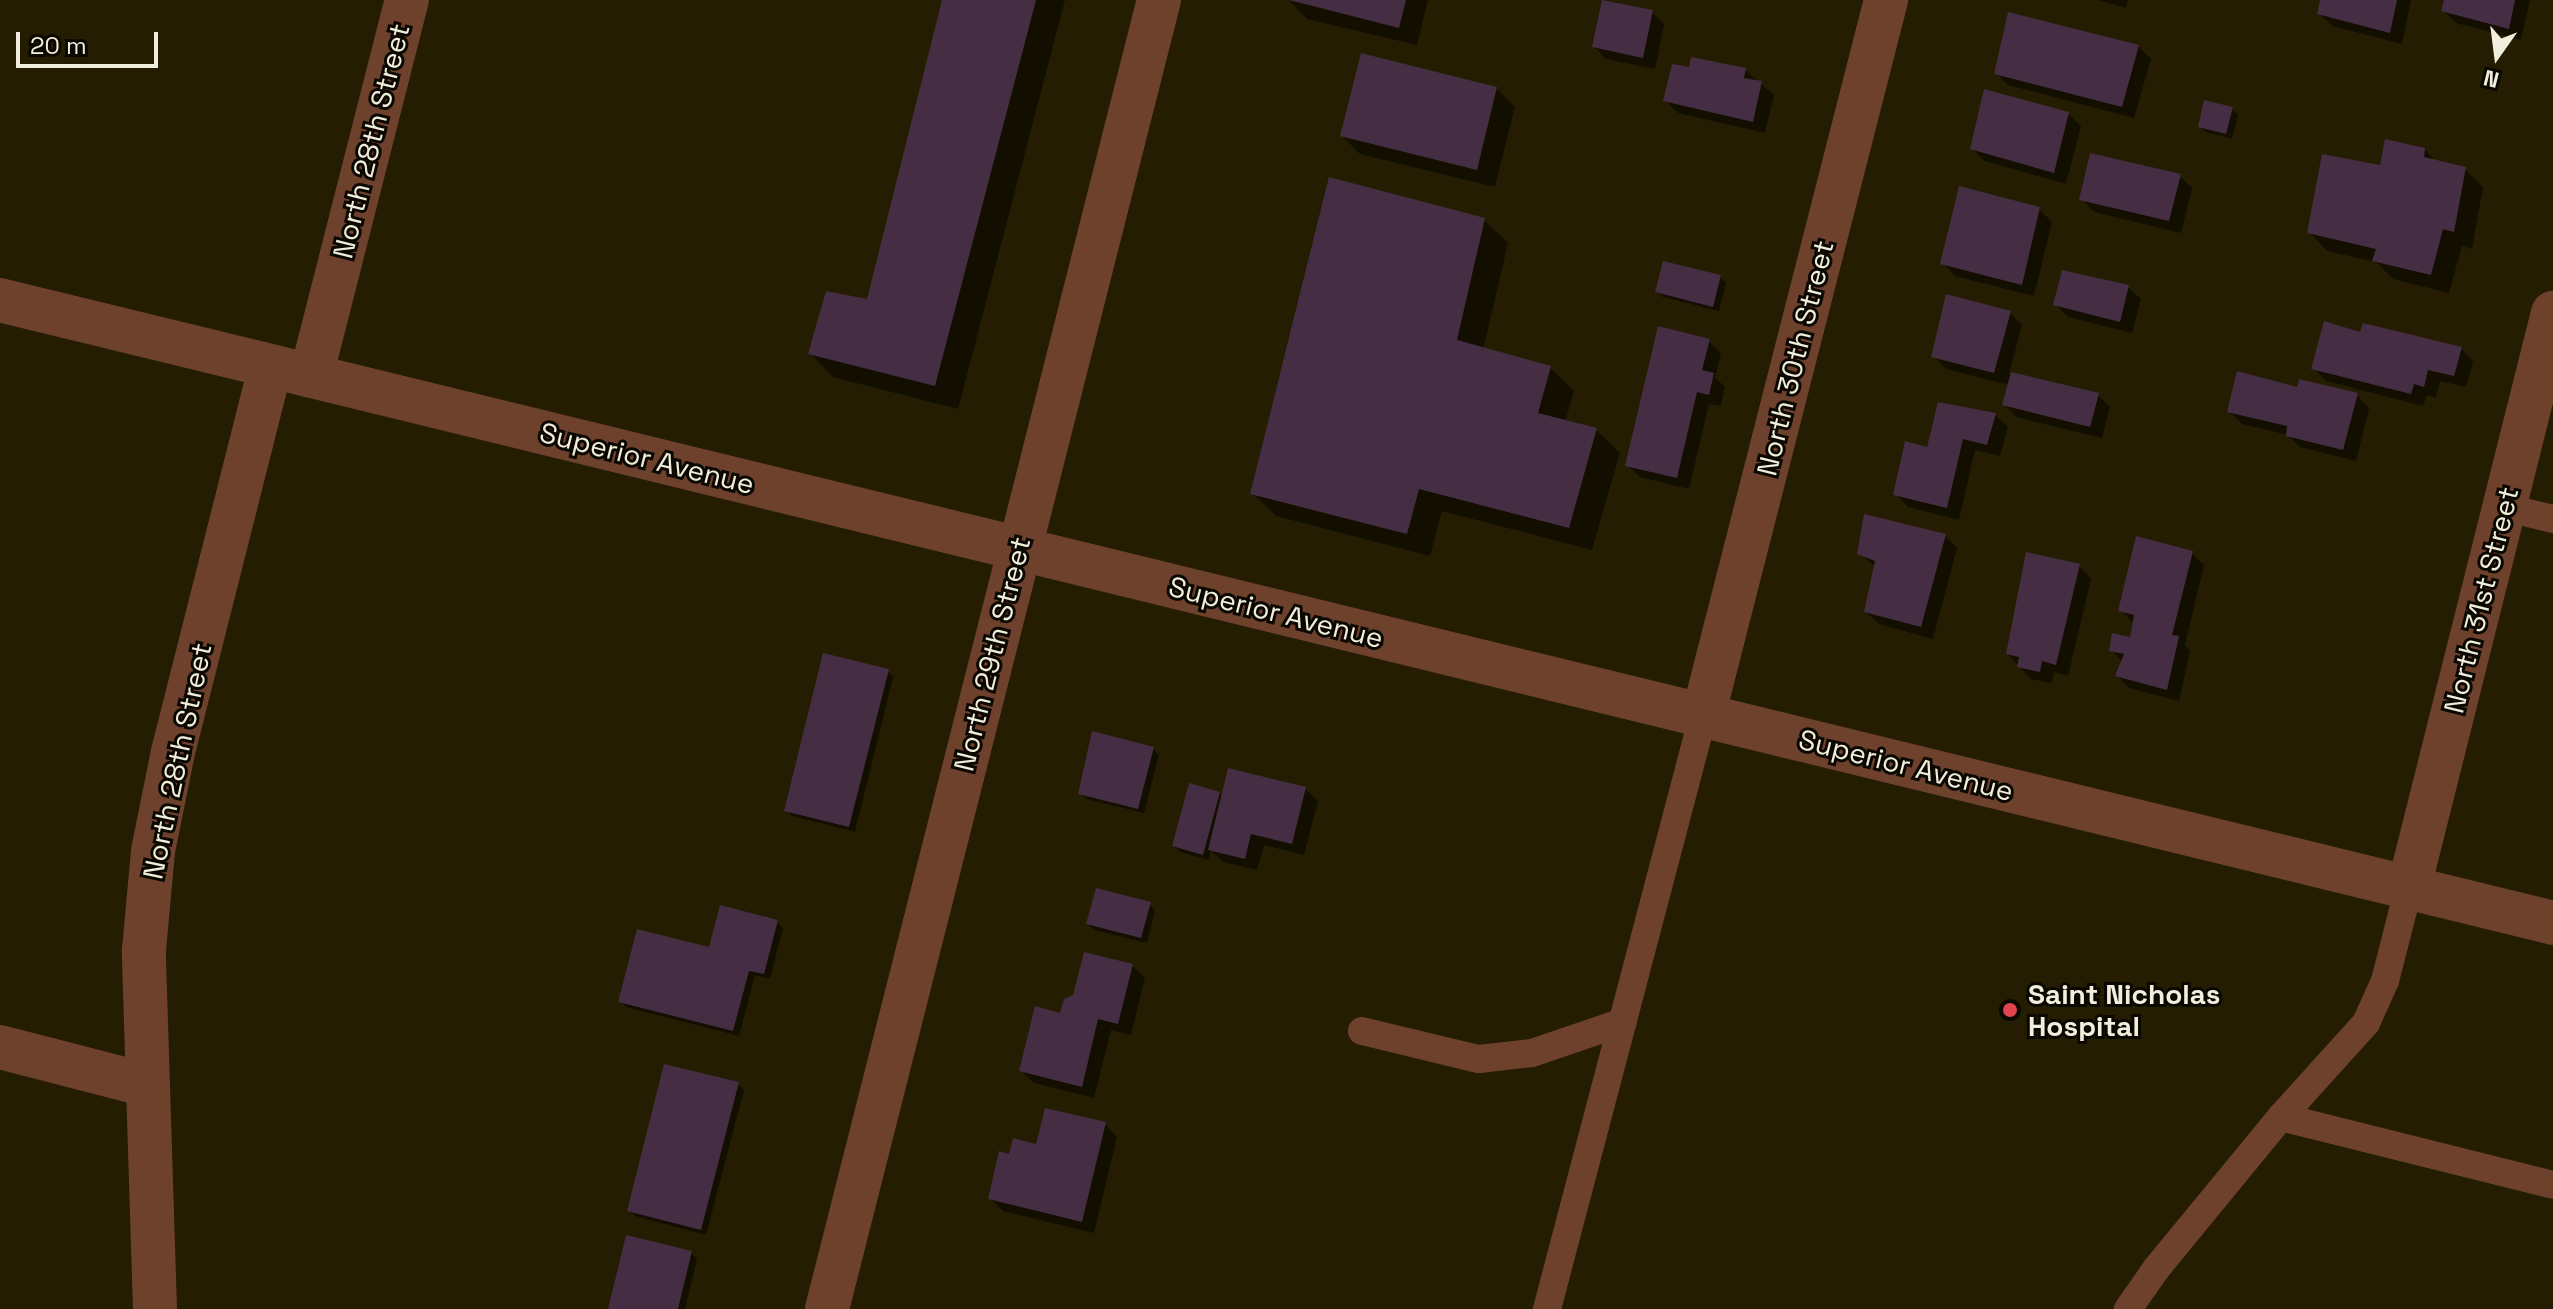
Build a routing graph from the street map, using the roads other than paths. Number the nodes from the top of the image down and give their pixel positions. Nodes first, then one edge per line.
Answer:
1 (407, 0) edge
2 (1159, 0) edge
3 (1886, 0) edge
4 (0, 300) edge
5 (2553, 313) edge
6 (2546, 370) edge
7 (291, 371) junction
8 (2504, 507) junction
9 (2553, 519) edge
10 (1019, 548) junction
11 (1703, 716) junction
12 (2409, 887) junction
13 (2553, 923) edge
14 (1623, 1022) junction
15 (1362, 1031) dead end
16 (0, 1047) edge
17 (147, 1085) junction
18 (2281, 1117) junction
19 (2553, 1185) edge
20 (155, 1309) edge
21 (827, 1309) edge
22 (1547, 1309) edge
23 (2128, 1309) edge

1 - 7 street, North 28th Street
2 - 10 street, North 29th Street
3 - 11 street, North 30th Street
4 - 7 street, Superior Avenue
5 - 6 street, North 31st Street
6 - 8 street, North 31st Street
7 - 10 street, Superior Avenue
7 - 17 street, North 28th Street
8 - 9 lane
8 - 12 street, North 31st Street
10 - 11 street, Superior Avenue
10 - 21 street, North 29th Street
11 - 12 street, Superior Avenue
11 - 14 lane
12 - 13 street, Superior Avenue
12 - 18 lane
14 - 15 lane
14 - 22 lane
16 - 17 street
17 - 20 street, North 28th Street
18 - 19 lane
18 - 23 lane

